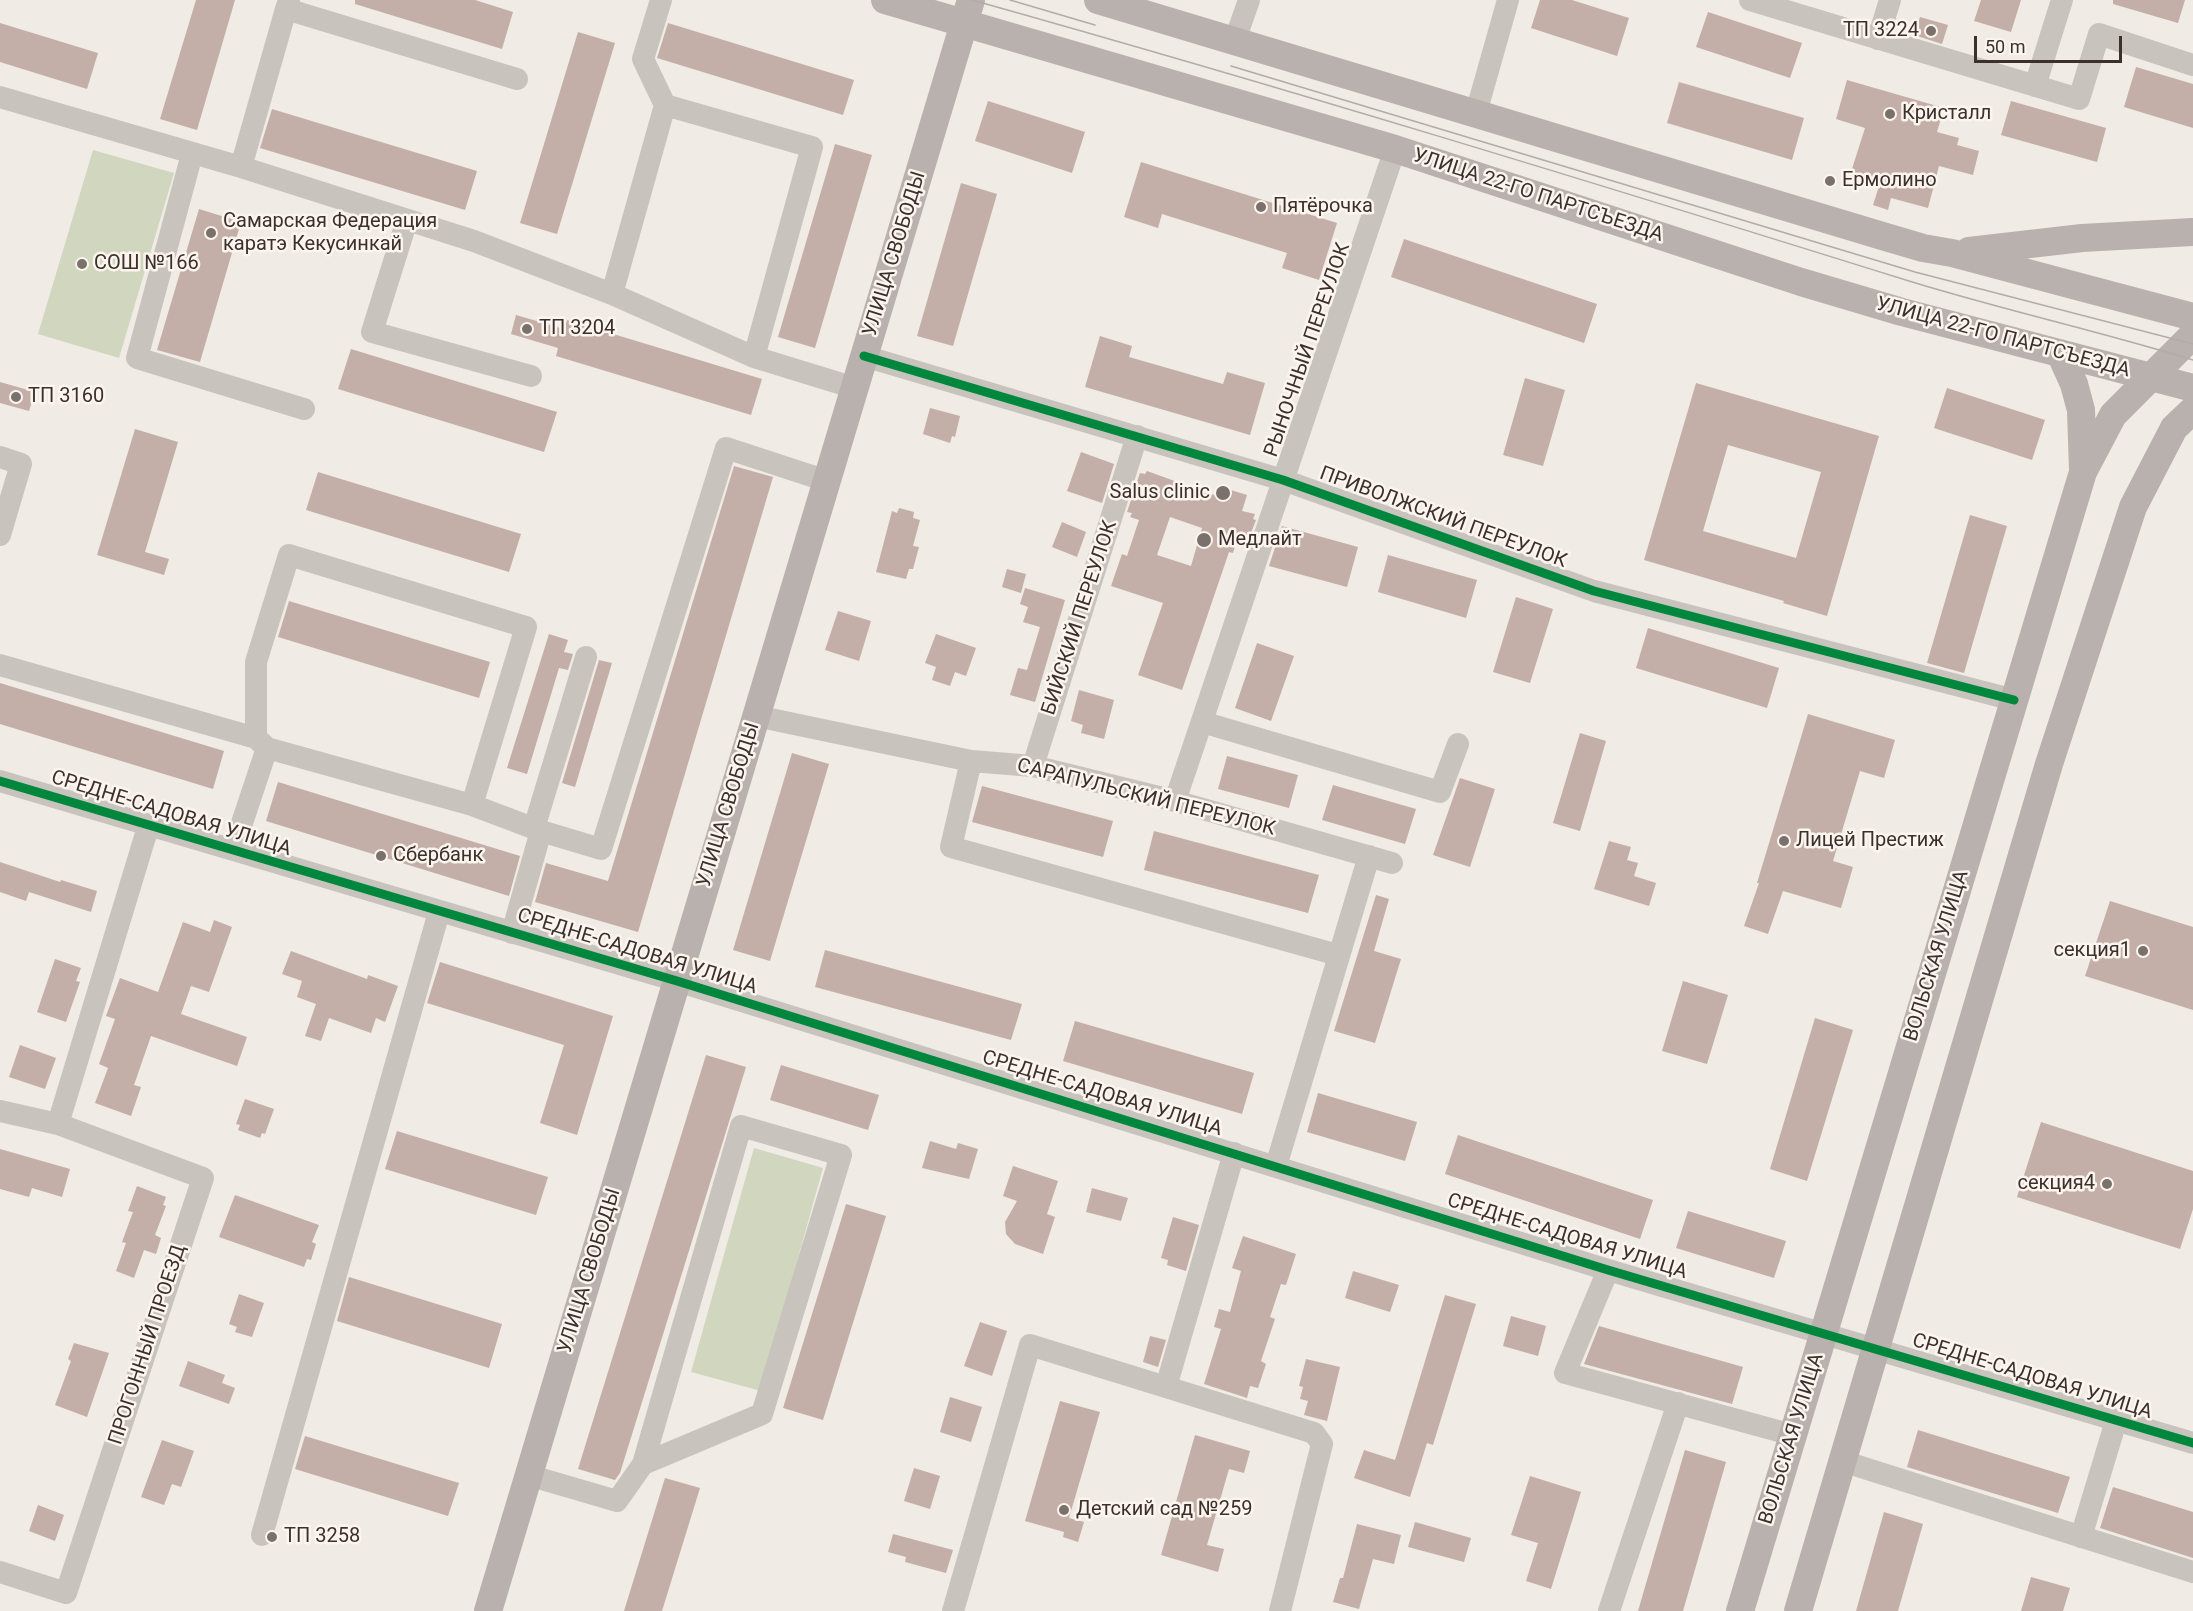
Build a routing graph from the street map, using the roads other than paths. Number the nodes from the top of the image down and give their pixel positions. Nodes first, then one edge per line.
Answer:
1 (661, 0) edge
2 (885, 0) edge
3 (1098, 0) edge
4 (1249, 0) edge
5 (1508, 0) edge
6 (1750, 0) edge
7 (1890, 0) edge
8 (2062, 0) edge
9 (288, 5) edge
10 (968, 12) edge
11 (1878, 39) junction
12 (1235, 40) junction
13 (2193, 65) edge
14 (517, 79) dead end
15 (2035, 86) junction
16 (0, 97) edge
17 (665, 105) junction
18 (1476, 113) junction
19 (1395, 149) junction
20 (192, 154) junction
21 (241, 167) junction
22 (408, 220) junction
23 (2193, 232) edge
24 (1952, 253) junction
25 (612, 294) junction
26 (2193, 317) edge
27 (2193, 335) edge
28 (2060, 353) junction
29 (864, 356) junction
30 (754, 357) junction
31 (531, 376) dead end
32 (2150, 377) junction
33 (855, 388) junction
34 (2193, 388) edge
35 (304, 410) dead end
36 (2193, 410) edge
37 (1137, 436) junction
38 (0, 457) edge
39 (2083, 472) junction
40 (1283, 480) junction
41 (827, 482) junction
42 (0, 535) edge
43 (586, 657) dead end
44 (0, 665) edge
45 (2014, 700) junction
46 (756, 716) junction
47 (1202, 722) junction
48 (262, 743) junction
49 (1458, 744) dead end
50 (971, 761) junction
51 (1033, 766) junction
52 (0, 781) edge
53 (1175, 801) junction
54 (472, 806) junction
55 (148, 827) junction
56 (538, 829) junction
57 (239, 832) dead end
58 (1369, 856) junction
59 (1392, 863) dead end
60 (439, 912) junction
61 (512, 933) junction
62 (1338, 955) junction
63 (677, 981) junction
64 (0, 1111) edge
65 (57, 1124) junction
66 (1234, 1153) junction
67 (1275, 1166) junction
68 (1608, 1270) junction
69 (1823, 1334) junction
70 (1875, 1348) junction
71 (1166, 1387) junction
72 (1678, 1403) junction
73 (2116, 1421) junction
74 (1793, 1435) junction
75 (2193, 1443) edge
76 (1842, 1461) junction
77 (643, 1464) junction
78 (528, 1475) junction
79 (262, 1535) dead end
80 (2081, 1537) junction
81 (0, 1572) edge
82 (2193, 1572) edge
83 (488, 1611) edge
84 (953, 1611) edge
85 (1280, 1611) edge
86 (1609, 1611) edge
87 (1740, 1611) edge
88 (1798, 1611) edge

1 - 17 street
2 - 10 main road, УЛИЦА 22-ГО ПАРТСЪЕЗДА
3 - 12 main road
4 - 12 street
5 - 18 street
6 - 11 street
7 - 11 street
8 - 15 street
9 - 14 street
9 - 21 street
10 - 19 main road, УЛИЦА 22-ГО ПАРТСЪЕЗДА
10 - 29 main road, УЛИЦА СВОБОДЫ
11 - 15 street
12 - 18 main road
13 - 15 street
16 - 20 street
17 - 25 street
17 - 30 street
18 - 24 main road
19 - 28 main road, УЛИЦА 22-ГО ПАРТСЪЕЗДА
19 - 40 street, РЫНОЧНЫЙ ПЕРЕУЛОК
20 - 21 street
20 - 35 street
21 - 22 street
22 - 25 street
22 - 31 street
23 - 24 main road
24 - 26 main road
25 - 30 street
27 - 32 main road, ВОЛЬСКАЯ УЛИЦА
28 - 32 main road, УЛИЦА 22-ГО ПАРТСЪЕЗДА
28 - 39 main road
29 - 33 main road, УЛИЦА СВОБОДЫ
29 - 37 street, ПРИВОЛЖСКИЙ ПЕРЕУЛОК
30 - 33 street
32 - 34 main road, УЛИЦА 22-ГО ПАРТСЪЕЗДА
32 - 39 main road, ВОЛЬСКАЯ УЛИЦА
33 - 41 main road, УЛИЦА СВОБОДЫ
36 - 70 main road
37 - 40 street, ПРИВОЛЖСКИЙ ПЕРЕУЛОК
37 - 51 street, БИЙСКИЙ ПЕРЕУЛОК
38 - 42 street
39 - 45 main road, ВОЛЬСКАЯ УЛИЦА
40 - 45 street, ПРИВОЛЖСКИЙ ПЕРЕУЛОК
40 - 47 street, РЫНОЧНЫЙ ПЕРЕУЛОК
41 - 46 main road, УЛИЦА СВОБОДЫ
41 - 56 street
43 - 56 street
44 - 48 street
45 - 69 main road, ВОЛЬСКАЯ УЛИЦА
46 - 50 street, САРАПУЛЬСКИЙ ПЕРЕУЛОК
46 - 63 main road, УЛИЦА СВОБОДЫ
47 - 49 street
47 - 53 street, РЫНОЧНЫЙ ПЕРЕУЛОК
48 - 54 street
48 - 54 street
48 - 57 street
50 - 51 street, САРАПУЛЬСКИЙ ПЕРЕУЛОК
50 - 62 street
51 - 53 street, САРАПУЛЬСКИЙ ПЕРЕУЛОК
52 - 55 street, СРЕДНЕ-САДОВАЯ УЛИЦА
53 - 58 street, САРАПУЛЬСКИЙ ПЕРЕУЛОК
54 - 56 street
55 - 60 street, СРЕДНЕ-САДОВАЯ УЛИЦА
55 - 65 street
56 - 61 street
58 - 59 street, САРАПУЛЬСКИЙ ПЕРЕУЛОК
58 - 62 street
60 - 61 street, СРЕДНЕ-САДОВАЯ УЛИЦА
60 - 79 street
61 - 63 street, СРЕДНЕ-САДОВАЯ УЛИЦА
62 - 67 street
63 - 66 street, СРЕДНЕ-САДОВАЯ УЛИЦА
63 - 78 main road, УЛИЦА СВОБОДЫ
64 - 65 street, ПРОГОННЫЙ ПРОЕЗД
65 - 81 street, ПРОГОННЫЙ ПРОЕЗД
66 - 67 street, СРЕДНЕ-САДОВАЯ УЛИЦА
66 - 71 street
67 - 68 street, СРЕДНЕ-САДОВАЯ УЛИЦА
68 - 69 street, СРЕДНЕ-САДОВАЯ УЛИЦА
68 - 72 street
69 - 70 street, СРЕДНЕ-САДОВАЯ УЛИЦА
69 - 74 main road, ВОЛЬСКАЯ УЛИЦА
70 - 73 street, СРЕДНЕ-САДОВАЯ УЛИЦА
70 - 76 main road
71 - 84 street
71 - 85 street
72 - 74 street
72 - 86 street
73 - 75 street, СРЕДНЕ-САДОВАЯ УЛИЦА
73 - 80 street
74 - 87 main road, ВОЛЬСКАЯ УЛИЦА
76 - 80 street
76 - 88 main road
77 - 77 street
77 - 78 street
78 - 83 main road, УЛИЦА СВОБОДЫ
80 - 82 street

